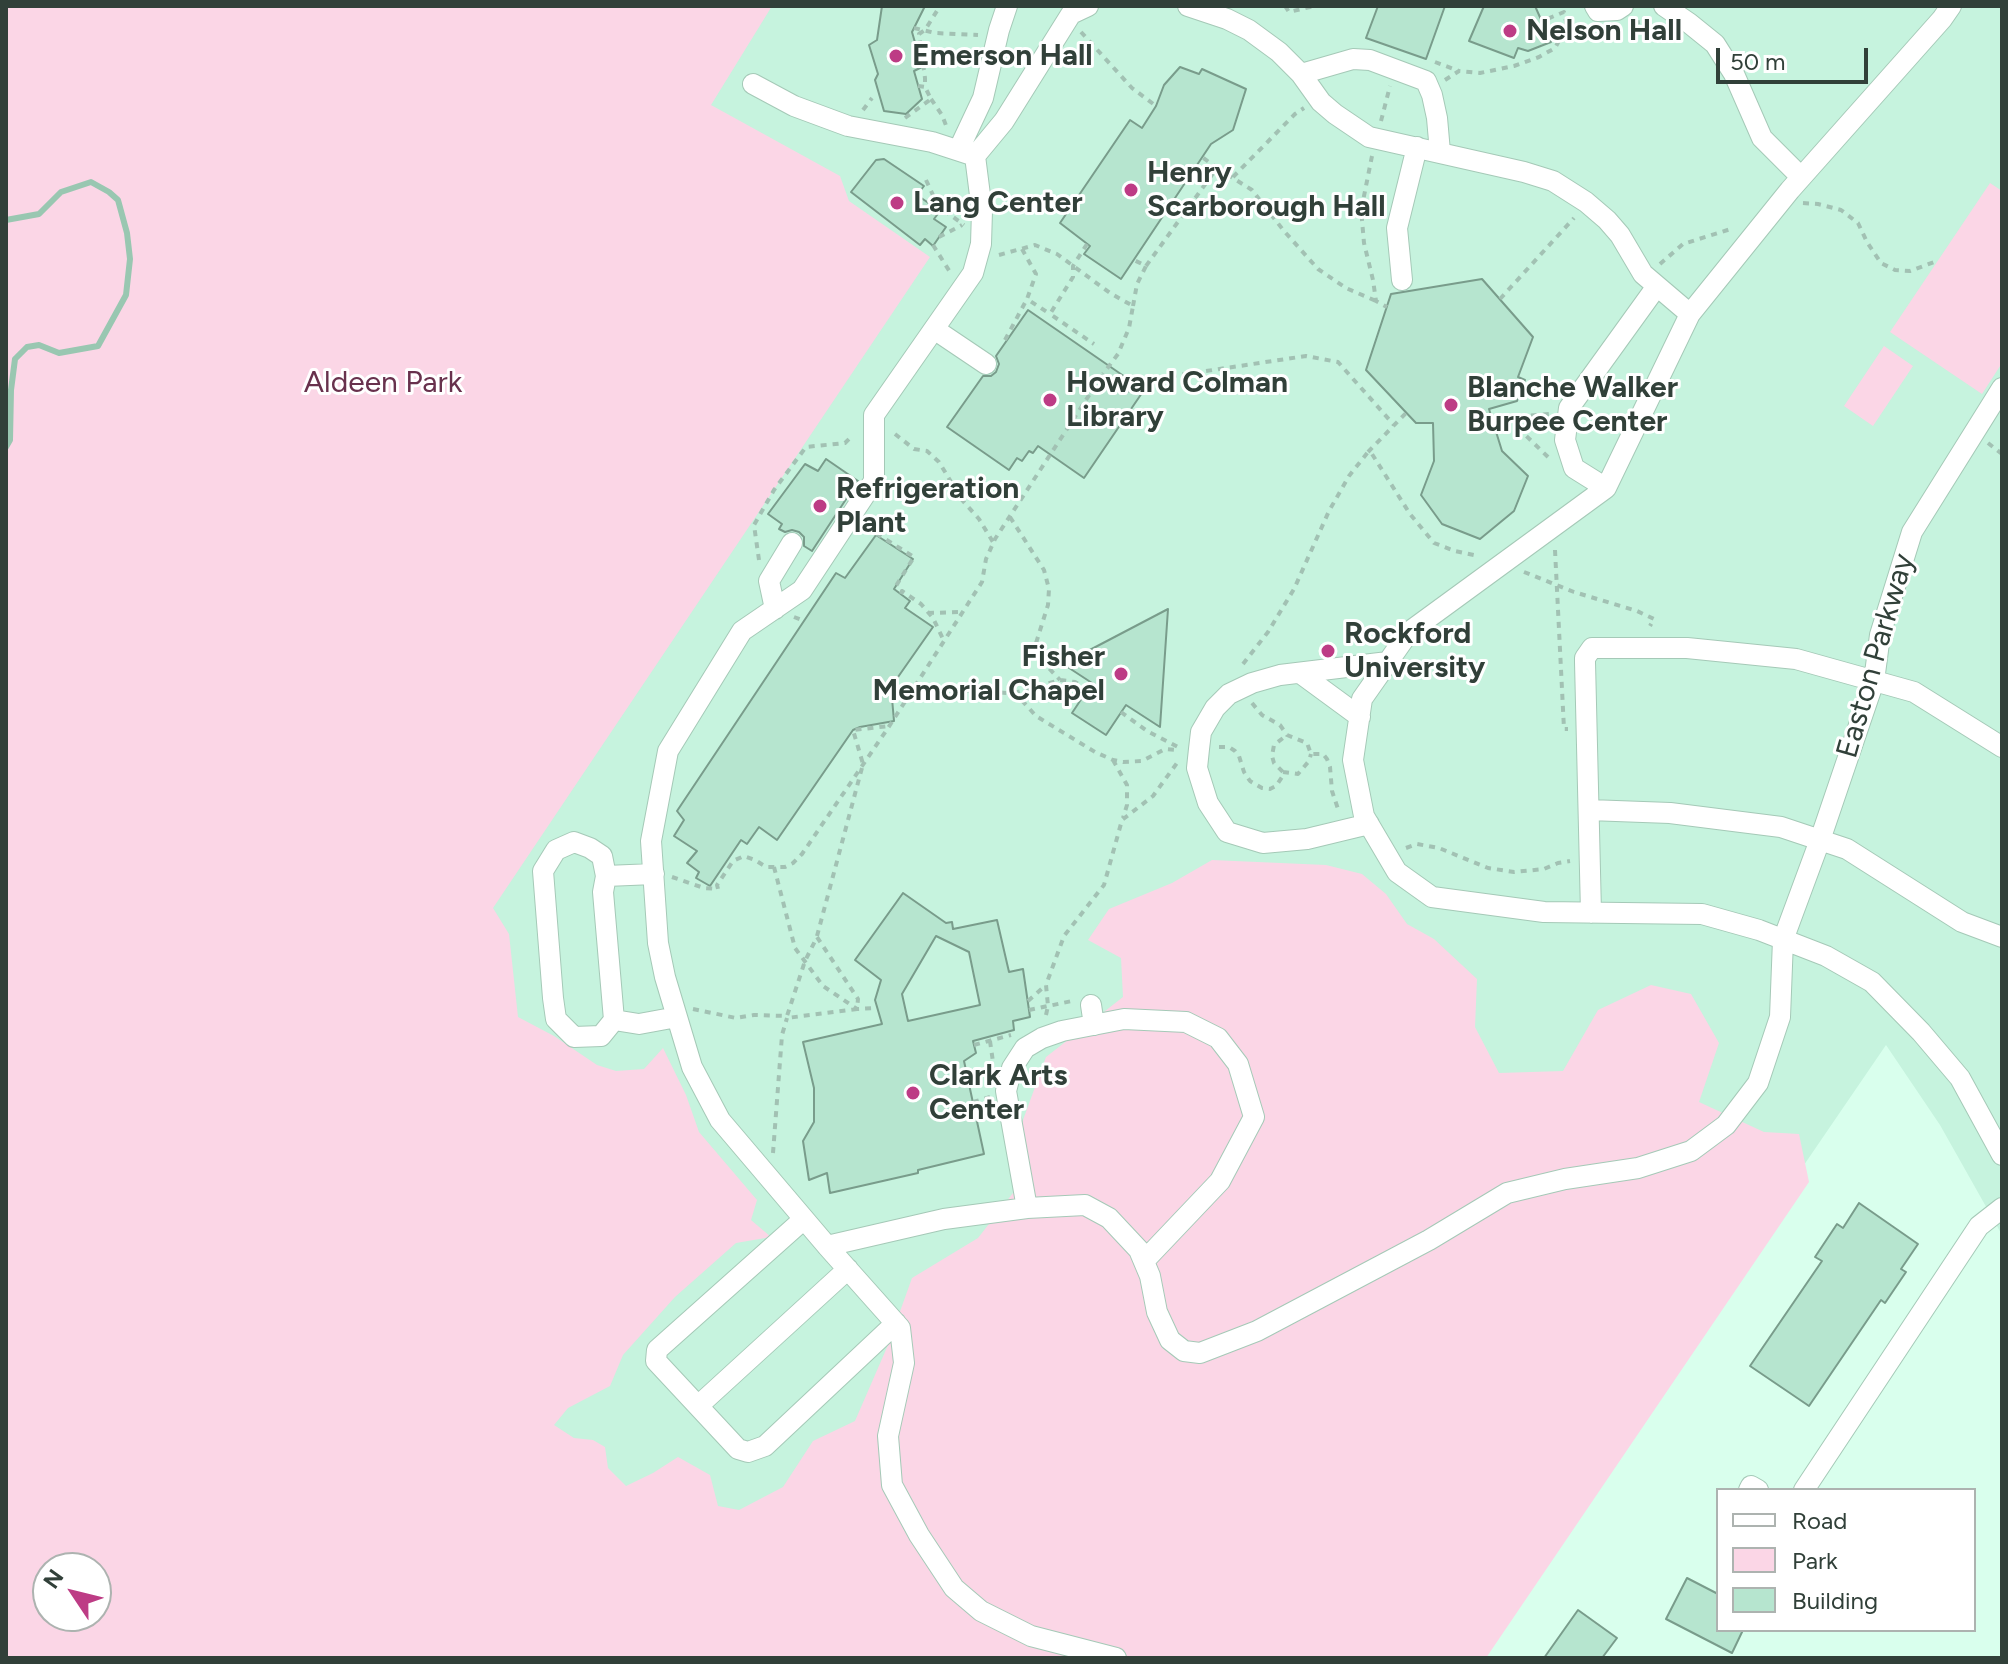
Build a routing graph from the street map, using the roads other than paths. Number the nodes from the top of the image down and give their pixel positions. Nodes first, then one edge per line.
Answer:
1 (1007, 6) edge
2 (1188, 6) edge
3 (1595, 6) edge
4 (1623, 6) edge
5 (1664, 6) edge
6 (1951, 6) edge
7 (1086, 15) edge
8 (1301, 74) junction
9 (753, 84) dead end
10 (1417, 147) junction
11 (960, 151) junction
12 (1440, 152) junction
13 (1795, 183) junction
14 (1402, 280) dead end
15 (1657, 286) junction
16 (1690, 314) junction
17 (934, 329) junction
18 (986, 364) dead end
19 (2002, 388) edge
20 (1606, 488) junction
21 (792, 543) dead end
22 (775, 609) junction
23 (1388, 662) junction
24 (1300, 673) junction
25 (1874, 681) junction
26 (1360, 717) junction
27 (2002, 747) edge
28 (1589, 810) junction
29 (1369, 824) junction
30 (1820, 840) junction
31 (606, 876) junction
32 (654, 878) junction
33 (1591, 913) junction
34 (2002, 937) edge
35 (1783, 940) junction
36 (677, 1017) junction
37 (614, 1020) junction
38 (2002, 1155) edge
39 (1027, 1208) junction
40 (2002, 1208) edge
41 (804, 1219) junction
42 (827, 1246) junction
43 (1144, 1261) junction
44 (848, 1269) junction
45 (896, 1323) junction
46 (698, 1406) junction
47 (1805, 1488) edge
48 (1116, 1658) edge

1 - 11 street
2 - 8 street
3 - 4 street
5 - 13 street
6 - 13 street
7 - 11 street
8 - 10 street
8 - 12 street
9 - 11 street
10 - 12 street
10 - 14 street
11 - 17 street
12 - 15 street
13 - 16 street
15 - 16 street
15 - 20 street
16 - 20 street
17 - 18 street
17 - 22 street
19 - 25 street, Easton Parkway
20 - 23 street
21 - 22 street
22 - 32 street
23 - 24 street
23 - 26 street
24 - 26 street
24 - 29 street
25 - 27 street
25 - 28 street
25 - 30 street, Easton Parkway
26 - 29 street
28 - 30 street
28 - 33 street
29 - 33 street
30 - 34 street
30 - 35 street, Easton Parkway
31 - 32 street
31 - 37 street
31 - 37 street
32 - 36 street
33 - 35 street
35 - 38 street
35 - 43 street, Easton Parkway
36 - 37 street
36 - 41 street
39 - 42 street
39 - 43 street
39 - 43 street
40 - 47 street
41 - 42 street
41 - 46 street
42 - 44 street
44 - 45 street
44 - 46 street
45 - 46 street
45 - 48 street

